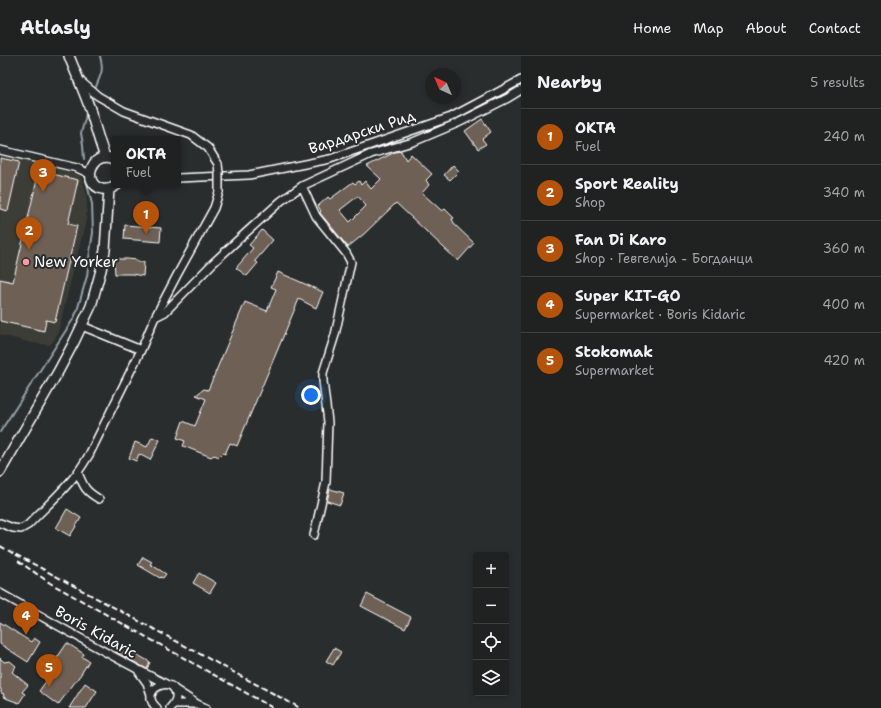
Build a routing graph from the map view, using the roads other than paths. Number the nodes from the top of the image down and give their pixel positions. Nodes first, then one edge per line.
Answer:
1 (69, 56) edge
2 (78, 80) junction
3 (521, 80) edge
4 (521, 90) edge
5 (0, 150) edge
6 (106, 159) edge
7 (91, 170) junction
8 (181, 178) edge
9 (302, 186) junction
10 (110, 188) edge
11 (155, 317) junction
12 (82, 326) junction
13 (141, 350) junction
14 (0, 472) edge
15 (78, 473) junction
16 (99, 499) dead end
17 (0, 523) edge
18 (314, 535) dead end
19 (0, 593) edge
20 (137, 670) junction
21 (166, 684) junction
22 (174, 689) junction
23 (151, 695) junction
24 (197, 704) junction
25 (154, 706) edge
26 (172, 706) edge
27 (206, 708) edge

1 - 2 main road
2 - 6 main road
2 - 11 street, bridge
3 - 8 street, Вардарски Рид
4 - 9 street
5 - 7 street
6 - 7 main road
7 - 10 main road
9 - 11 street
9 - 18 street
10 - 12 main road
11 - 13 street
12 - 13 street
12 - 14 main road
13 - 15 street
15 - 16 street
15 - 17 street
19 - 20 street, Boris Kidaric
20 - 21 street, Boris Kidaric
20 - 23 street
21 - 22 street, Boris Kidaric
21 - 23 street
22 - 24 street, Boris Kidaric
22 - 26 street
23 - 25 street
24 - 26 street
24 - 27 street

